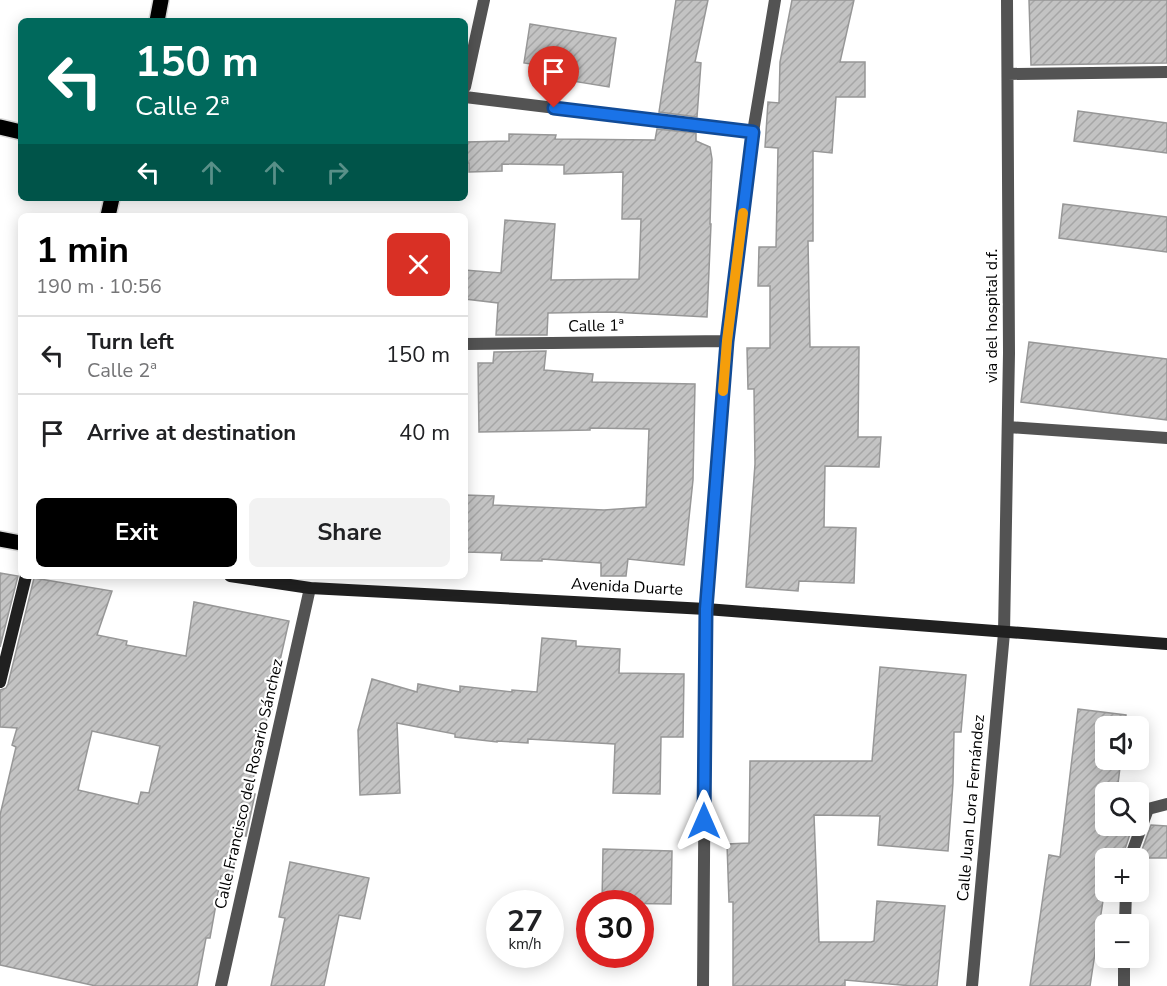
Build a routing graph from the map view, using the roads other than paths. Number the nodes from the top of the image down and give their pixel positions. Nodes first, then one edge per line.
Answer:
1 (161, 0) edge
2 (484, 0) edge
3 (775, 0) edge
4 (1007, 0) edge
5 (158, 18) edge
6 (1167, 72) edge
7 (468, 73) edge
8 (1008, 74) junction
9 (468, 97) edge
10 (0, 127) edge
11 (18, 131) edge
12 (753, 132) junction
13 (727, 341) junction
14 (468, 344) edge
15 (1008, 427) junction
16 (1167, 438) edge
17 (0, 540) edge
18 (18, 543) edge
19 (25, 579) edge
20 (250, 579) edge
21 (310, 588) junction
22 (706, 609) junction
23 (1004, 633) junction
24 (1167, 644) edge
25 (0, 682) edge
26 (1167, 804) edge
27 (1134, 848) edge
28 (1125, 968) edge
29 (221, 986) edge
30 (703, 986) edge
31 (972, 986) edge
32 (1124, 986) edge

1 - 5 main road
2 - 7 street
3 - 12 street
4 - 8 street, via del hospital d.f.
6 - 8 street
8 - 15 street, via del hospital d.f.
9 - 12 street
10 - 11 main road
12 - 13 street
13 - 14 street, Calle 1ª
13 - 22 street
15 - 16 street
15 - 23 street, via del hospital d.f.
17 - 18 main road
19 - 25 main road
20 - 21 main road, Avenida Duarte
21 - 22 main road, Avenida Duarte
21 - 29 street, Calle Francisco del Rosario Sánchez
22 - 23 main road, Avenida Duarte
22 - 30 street
23 - 24 main road, Avenida Duarte
23 - 31 street, Calle Juan Lora Fernández
26 - 27 street
28 - 32 street

